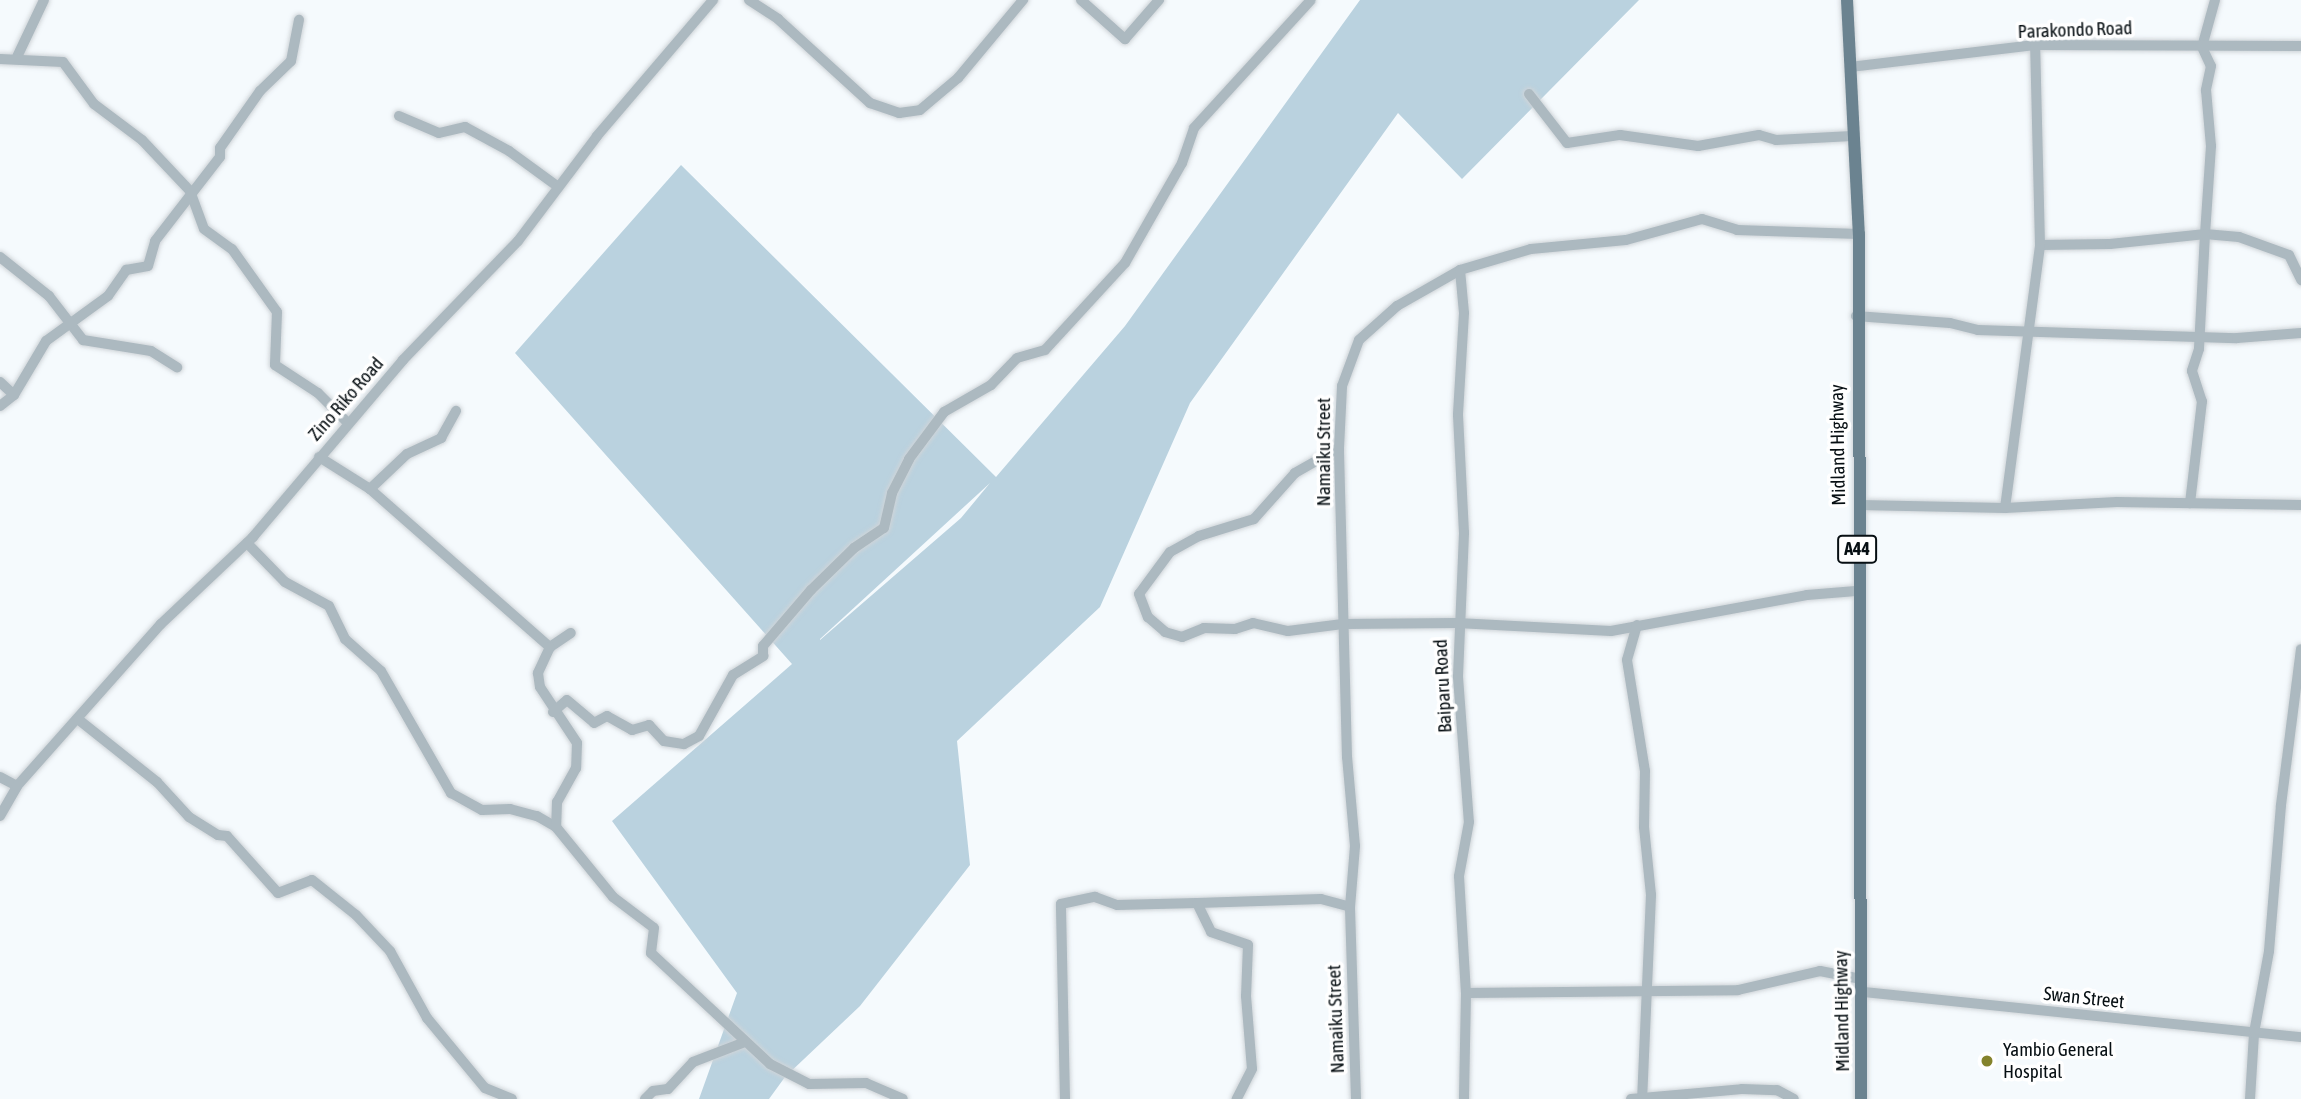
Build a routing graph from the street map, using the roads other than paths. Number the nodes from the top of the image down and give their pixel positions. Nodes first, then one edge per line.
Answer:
1 (44, 0) edge
2 (713, 0) edge
3 (749, 0) edge
4 (1023, 0) edge
5 (1081, 0) edge
6 (1159, 0) edge
7 (1311, 0) edge
8 (1847, 0) edge
9 (2215, 0) edge
10 (299, 20) dead end
11 (2035, 45) junction
12 (2301, 46) edge
13 (2203, 47) junction
14 (17, 57) junction
15 (0, 59) edge
16 (1850, 67) junction
17 (1529, 94) dead end
18 (399, 116) dead end
19 (1852, 136) junction
20 (557, 186) junction
21 (190, 191) junction
22 (1859, 234) junction
23 (2205, 234) junction
24 (2040, 244) junction
25 (0, 257) edge
26 (1460, 270) junction
27 (2301, 280) edge
28 (1856, 316) junction
29 (67, 325) junction
30 (2028, 330) junction
31 (2301, 333) edge
32 (2201, 335) junction
33 (177, 367) dead end
34 (0, 382) edge
35 (14, 395) junction
36 (0, 406) edge
37 (456, 411) dead end
38 (348, 423) junction
39 (1339, 448) junction
40 (319, 457) junction
41 (370, 489) junction
42 (2190, 503) junction
43 (1859, 505) junction
44 (2301, 505) edge
45 (2006, 508) junction
46 (247, 543) junction
47 (1856, 591) junction
48 (1457, 623) junction
49 (1343, 624) junction
50 (1637, 625) junction
51 (571, 633) dead end
52 (550, 647) junction
53 (2301, 649) edge
54 (554, 712) junction
55 (79, 720) junction
56 (2297, 729) edge
57 (0, 777) edge
58 (17, 786) junction
59 (0, 816) edge
60 (556, 827) junction
61 (1197, 903) junction
62 (1350, 907) junction
63 (1862, 985) junction
64 (1466, 993) junction
65 (1649, 993) junction
66 (2253, 1033) junction
67 (2301, 1037) edge
68 (745, 1042) junction
69 (1667, 1098) edge
70 (512, 1099) edge
71 (645, 1099) edge
72 (903, 1099) edge
73 (1065, 1099) edge
74 (1237, 1099) edge
75 (1356, 1099) edge
76 (1464, 1099) edge
77 (1631, 1099) edge
78 (1642, 1099) edge
79 (1794, 1099) edge
80 (1861, 1099) edge
81 (2250, 1099) edge

1 - 14 street
2 - 20 street, Zino Riko Road
3 - 4 street
5 - 6 street
7 - 54 street
8 - 16 main road, Midland Highway / A44
9 - 13 street
10 - 21 street
11 - 13 street, Parakondo Road
11 - 16 street, Parakondo Road
11 - 24 street
12 - 13 street, Parakondo Road
13 - 23 street
14 - 15 street
14 - 21 street
16 - 19 main road, Midland Highway / A44
17 - 19 street
18 - 20 street
19 - 22 main road, Midland Highway / A44
20 - 38 street, Zino Riko Road
21 - 29 street
21 - 38 street
22 - 26 street, Namaiku Street
22 - 28 main road, Midland Highway / A44
23 - 24 street
23 - 27 street
23 - 32 street
24 - 30 street
25 - 29 street
26 - 39 street, Namaiku Street
26 - 48 street, Baiparu Road
28 - 30 street
28 - 43 main road, Midland Highway / A44
29 - 33 street
29 - 35 street
30 - 32 street
30 - 45 street
31 - 32 street
32 - 42 street
34 - 35 street
35 - 36 street
37 - 41 street
38 - 40 street, Zino Riko Road
39 - 49 street, Namaiku Street
39 - 49 street
40 - 41 street
40 - 46 street, Zino Riko Road
41 - 52 street
42 - 44 street
42 - 45 street
43 - 45 street
43 - 47 main road, Midland Highway / A44
46 - 55 street, Zino Riko Road
46 - 60 street
47 - 50 street
47 - 63 main road, Midland Highway / A44
48 - 49 street
48 - 50 street
48 - 64 street, Baiparu Road
49 - 62 street, Namaiku Street
50 - 65 street
51 - 52 street
52 - 54 street
53 - 56 street
54 - 60 street
55 - 58 street, Zino Riko Road
55 - 70 street
56 - 66 street
57 - 58 street
58 - 59 street, Zino Riko Road
60 - 68 street
61 - 62 street
61 - 73 street
61 - 74 street
62 - 75 street, Namaiku Street
63 - 65 street, Swan Street
63 - 66 street, Swan Street
63 - 80 main road, Midland Highway / A44
64 - 65 street, Swan Street
64 - 76 street, Baiparu Road
65 - 78 street
66 - 67 street, Swan Street
66 - 81 street
68 - 71 street
68 - 72 street
69 - 78 street
69 - 79 street
77 - 78 street

